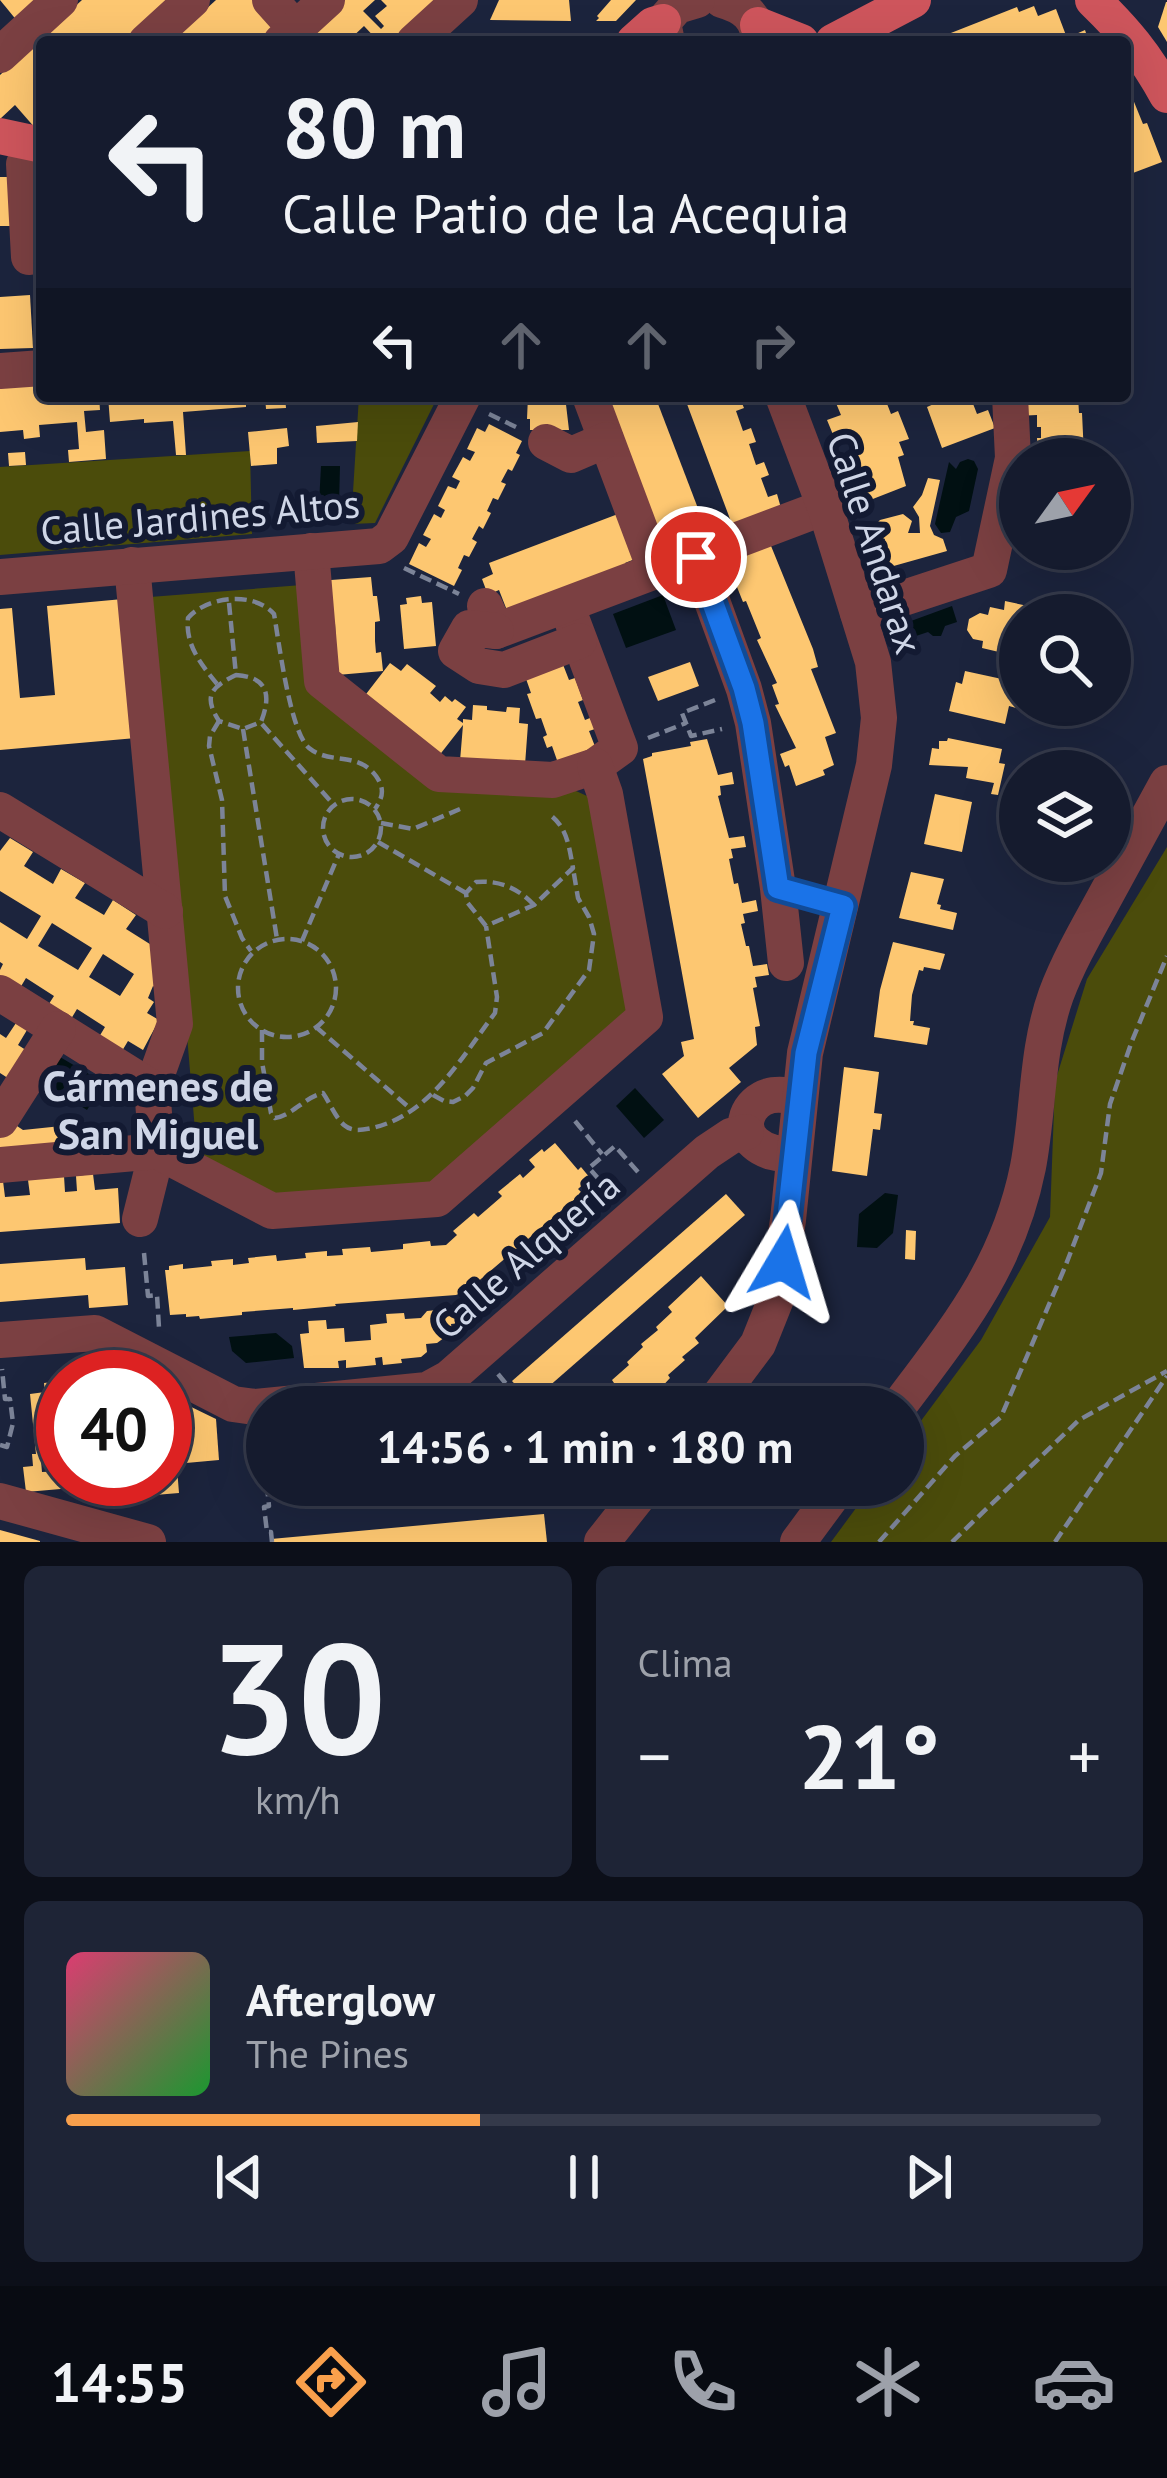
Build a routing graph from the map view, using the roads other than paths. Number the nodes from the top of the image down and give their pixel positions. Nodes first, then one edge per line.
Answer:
1 (60, 0) edge
2 (192, 0) edge
3 (270, 0) edge
4 (327, 0) edge
5 (460, 0) edge
6 (913, 0) edge
7 (1093, 0) edge
8 (745, 15) edge
9 (289, 35) edge
10 (6, 36) edge
11 (153, 36) edge
12 (421, 36) edge
13 (789, 36) edge
14 (844, 36) edge
15 (1130, 36) edge
16 (1131, 38) edge
17 (1167, 95) edge
18 (19, 150) edge
19 (29, 257) dead end
20 (36, 368) edge
21 (0, 371) edge
22 (592, 402) edge
23 (785, 402) edge
24 (1010, 402) edge
25 (474, 404) edge
26 (606, 440) junction
27 (546, 442) road end
28 (824, 507) junction
29 (311, 551) junction
30 (696, 557) junction
31 (132, 566) junction
32 (656, 572) junction
33 (0, 577) edge
34 (858, 613) junction
35 (491, 619) road end
36 (573, 624) junction
37 (616, 752) junction
38 (1167, 783) edge
39 (0, 810) edge
40 (778, 888) junction
41 (843, 906) junction
42 (165, 911) junction
43 (786, 963) dead end
44 (0, 993) edge
45 (58, 1029) junction
46 (152, 1088) junction
47 (800, 1096) junction
48 (0, 1120) edge
49 (746, 1132) junction
50 (157, 1151) junction
51 (794, 1155) junction
52 (0, 1165) edge
53 (140, 1219) road end
54 (0, 1340) edge
55 (726, 1386) edge
56 (914, 1386) edge
57 (0, 1501) edge
58 (630, 1506) edge
59 (825, 1506) edge
60 (148, 1542) edge
61 (602, 1542) edge
62 (798, 1542) edge

1 - 10 street
2 - 11 street
3 - 9 street
4 - 9 street
5 - 12 street
6 - 14 main road
7 - 15 main road
8 - 13 main road
16 - 17 main road
18 - 19 street
20 - 21 street
22 - 26 street
23 - 28 street, Calle Andarax
24 - 34 street
25 - 29 street, Calle Jardines Altos
26 - 27 street
26 - 32 street
28 - 30 street
28 - 34 street, Calle Andarax
29 - 31 street, Calle Jardines Altos
29 - 37 street
30 - 32 street
30 - 40 street
31 - 33 street, Calle Jardines Altos
31 - 42 street
32 - 36 street
34 - 41 street, Calle Andarax
35 - 36 street
36 - 37 street
37 - 50 street
38 - 56 street
39 - 42 street
40 - 41 street
40 - 43 street
41 - 47 street, Calle Andarax
42 - 46 street
44 - 45 street
45 - 46 street
45 - 48 street
46 - 50 street
47 - 49 street, Calle Alquería
47 - 51 street, Calle Andarax
49 - 51 street
49 - 54 street, Calle Alquería
50 - 52 street
50 - 53 street
51 - 55 street, Calle Andarax
57 - 60 street
58 - 61 street
59 - 62 street

